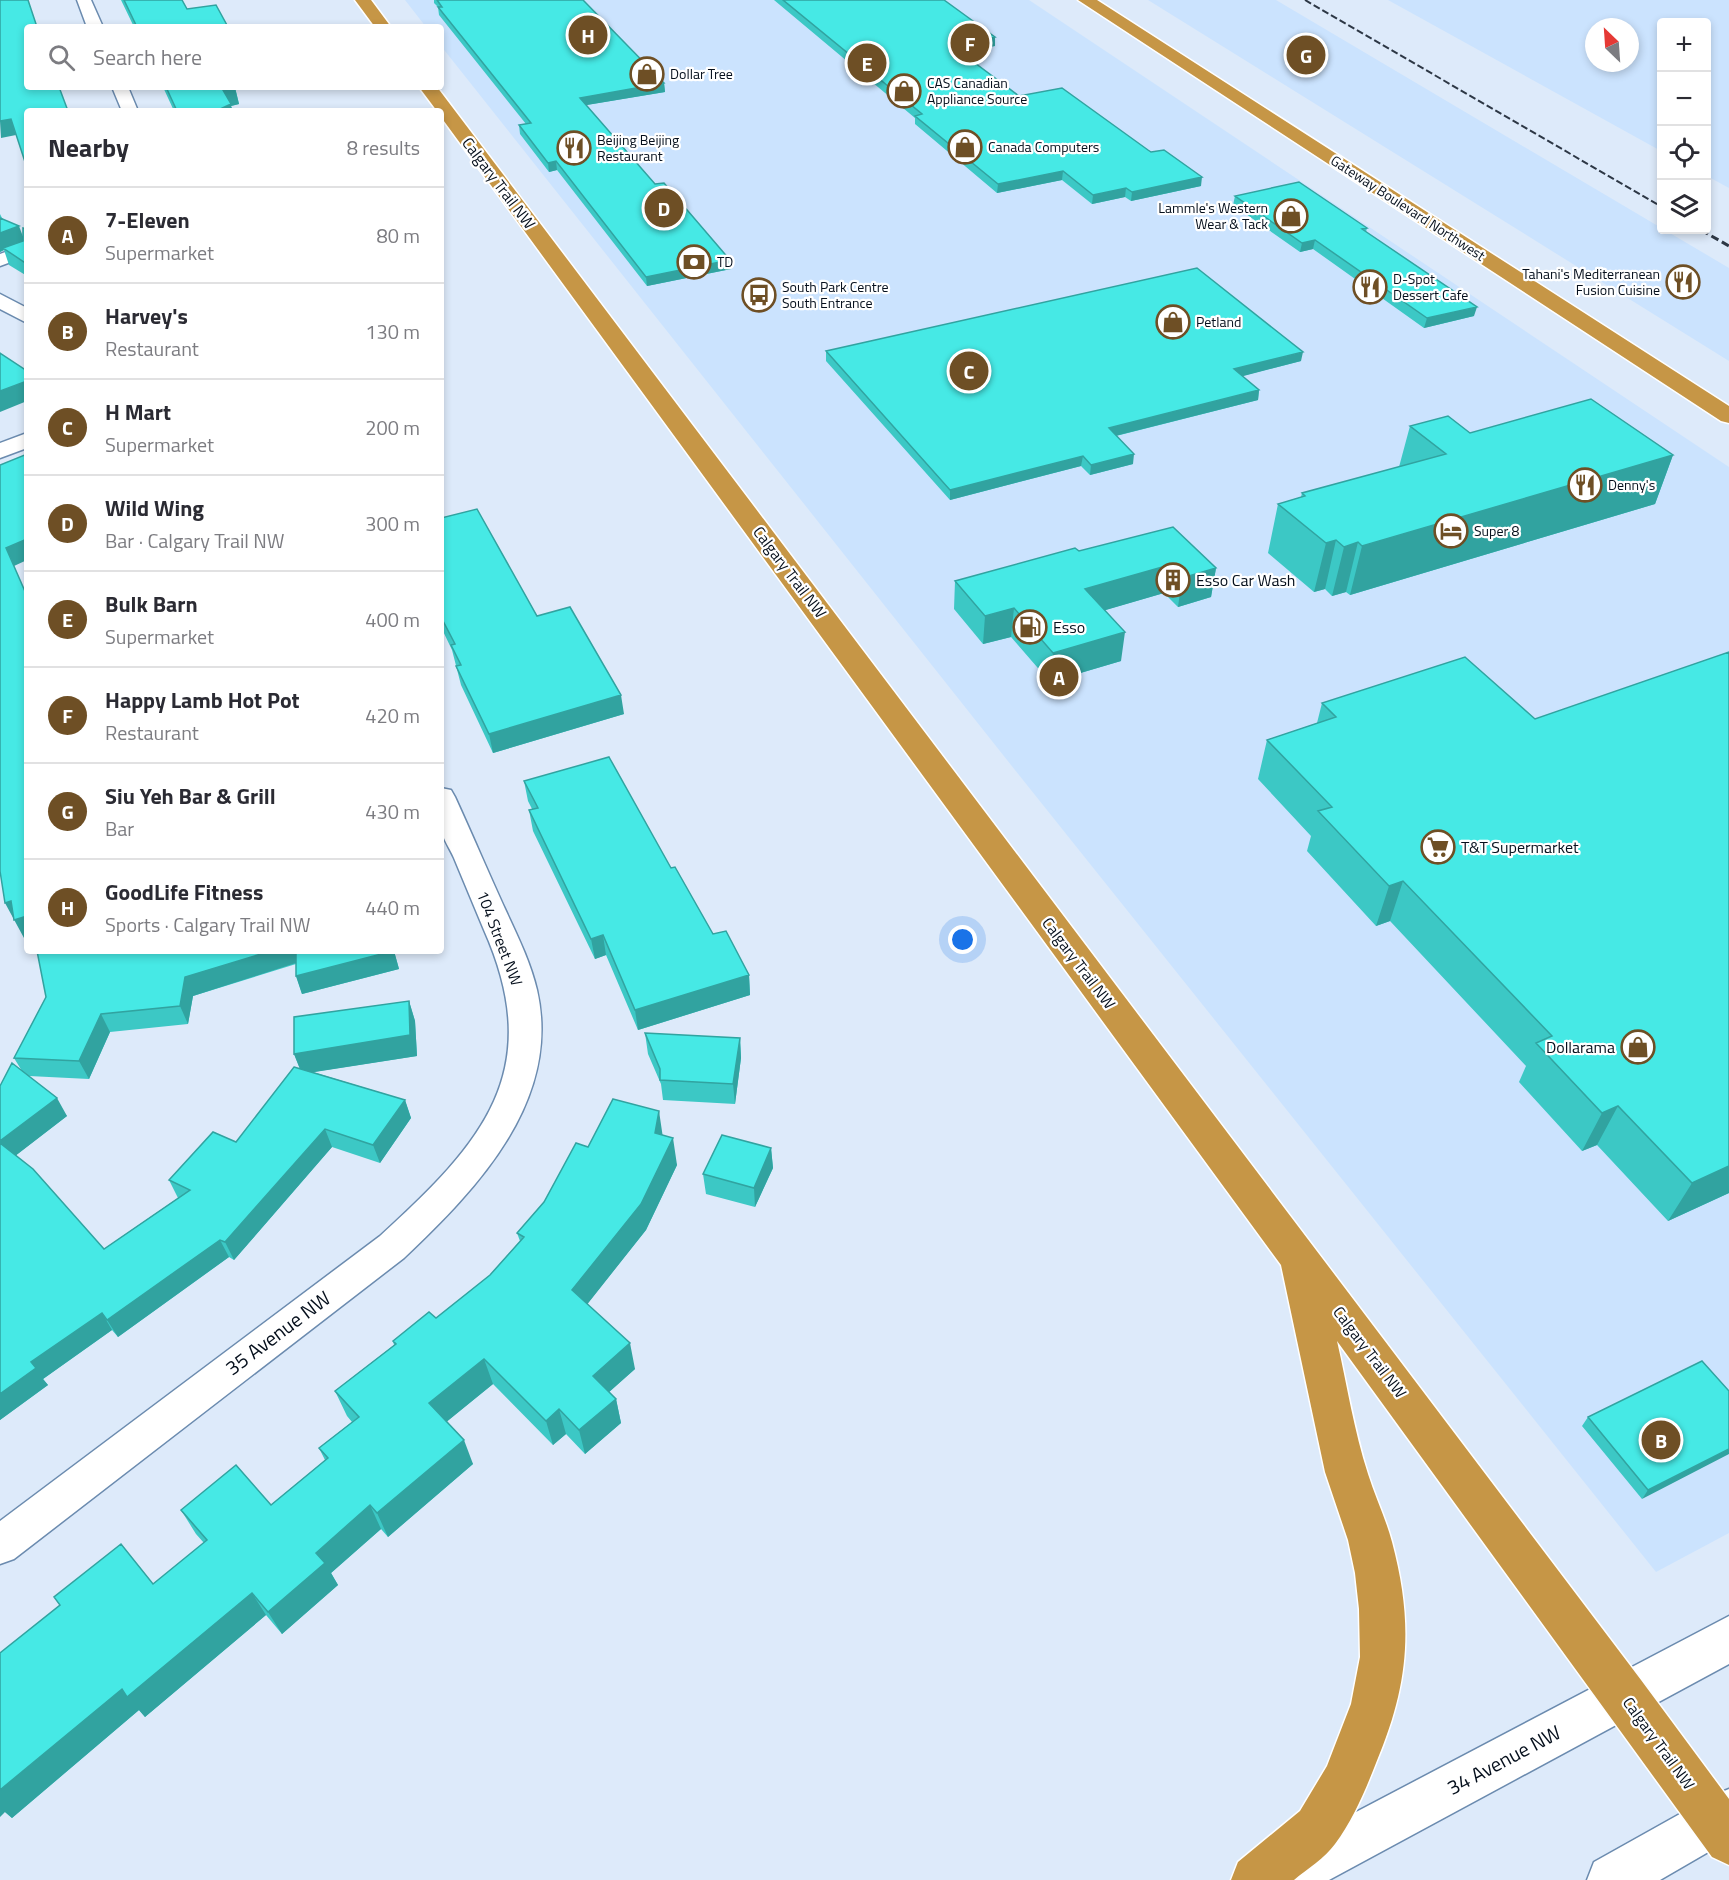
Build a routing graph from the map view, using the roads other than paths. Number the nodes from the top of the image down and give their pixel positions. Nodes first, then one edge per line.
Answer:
1 (84, 0) edge
2 (363, 0) edge
3 (1086, 0) edge
4 (94, 24) edge
5 (381, 24) edge
6 (121, 90) edge
7 (430, 90) edge
8 (129, 108) edge
9 (444, 108) edge
10 (444, 108) edge
11 (24, 251) edge
12 (0, 260) edge
13 (0, 300) edge
14 (24, 315) edge
15 (1729, 416) edge
16 (24, 441) edge
17 (0, 451) edge
18 (444, 804) edge
19 (518, 1086) joint
20 (1298, 1256) junction
21 (0, 1545) edge
22 (1729, 1639) edge
23 (1625, 1696) junction
24 (1724, 1825) edge
25 (1256, 1880) edge
26 (1279, 1880) edge
27 (1612, 1880) edge

1 - 4 street
2 - 5 highway
3 - 15 highway, Gateway Boulevard Northwest
6 - 8 street
7 - 9 highway, Calgary Trail NW
10 - 20 highway, Calgary Trail NW
11 - 12 street
13 - 14 street
16 - 17 street
18 - 19 street, 104 Street NW
19 - 21 street, 35 Avenue NW
20 - 23 highway, Calgary Trail NW
20 - 25 highway
22 - 23 main road, 34 Avenue NW
23 - 24 highway, Calgary Trail NW
23 - 26 main road, 34 Avenue NW
24 - 27 main road

